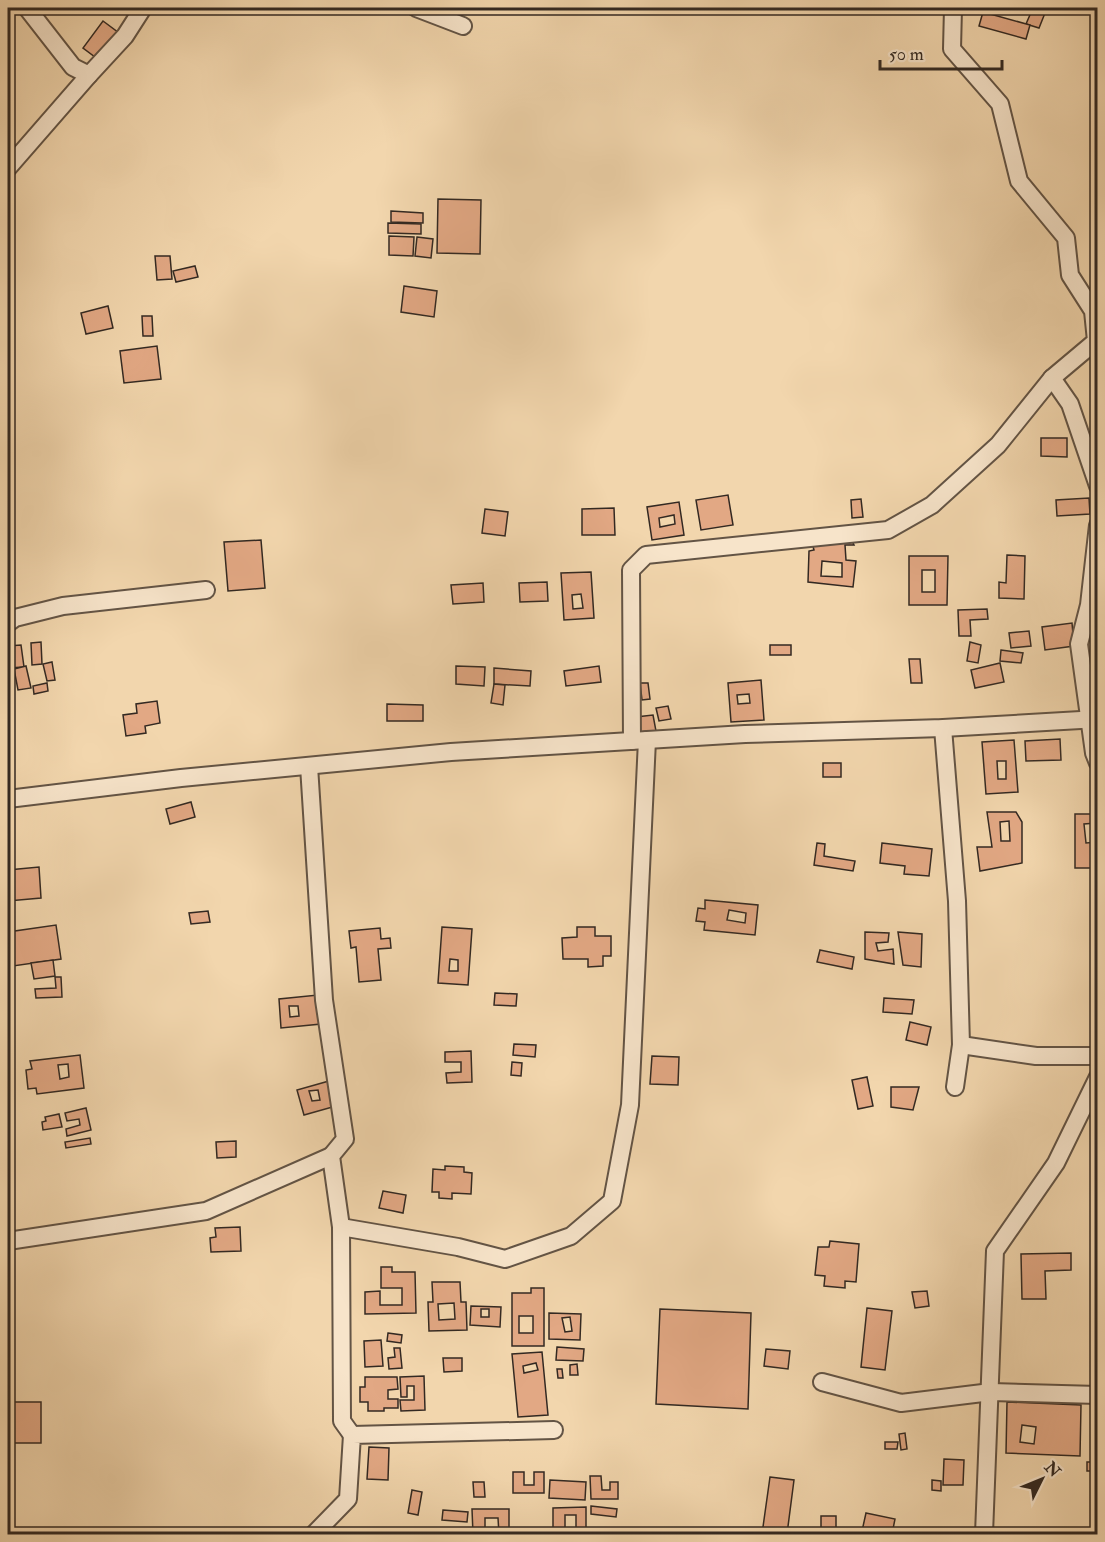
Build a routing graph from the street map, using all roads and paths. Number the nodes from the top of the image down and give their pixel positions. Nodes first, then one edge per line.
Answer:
1 (27, 8) edge
2 (143, 8) edge
3 (416, 8) edge
4 (953, 8) edge
5 (463, 26) dead end
6 (89, 75) junction
7 (8, 168) edge
8 (1095, 308) edge
9 (1052, 378) junction
10 (1098, 486) edge
11 (1098, 525) edge
12 (206, 590) dead end
13 (8, 622) edge
14 (1093, 719) edge
15 (943, 728) junction
16 (639, 740) junction
17 (1098, 763) edge
18 (309, 766) junction
19 (8, 799) edge
20 (961, 1046) junction
21 (1098, 1056) edge
22 (1098, 1077) edge
23 (955, 1087) dead end
24 (331, 1156) junction
25 (341, 1227) junction
26 (8, 1241) edge
27 (822, 1382) dead end
28 (991, 1392) junction
29 (1098, 1395) edge
30 (554, 1430) dead end
31 (352, 1435) junction
32 (314, 1534) edge
33 (984, 1534) edge

1 - 6 street
2 - 6 street
3 - 5 street
4 - 8 street
6 - 7 street
8 - 9 street
9 - 10 street
9 - 16 street
11 - 14 street
12 - 13 street
14 - 15 street
14 - 17 street
15 - 16 street
15 - 20 street
16 - 18 street
16 - 25 street
18 - 19 street
18 - 24 street
20 - 21 street
20 - 23 street
22 - 28 street
24 - 25 street
24 - 26 street
25 - 31 street
27 - 28 street
28 - 29 street
28 - 33 street
30 - 31 street
31 - 32 street

